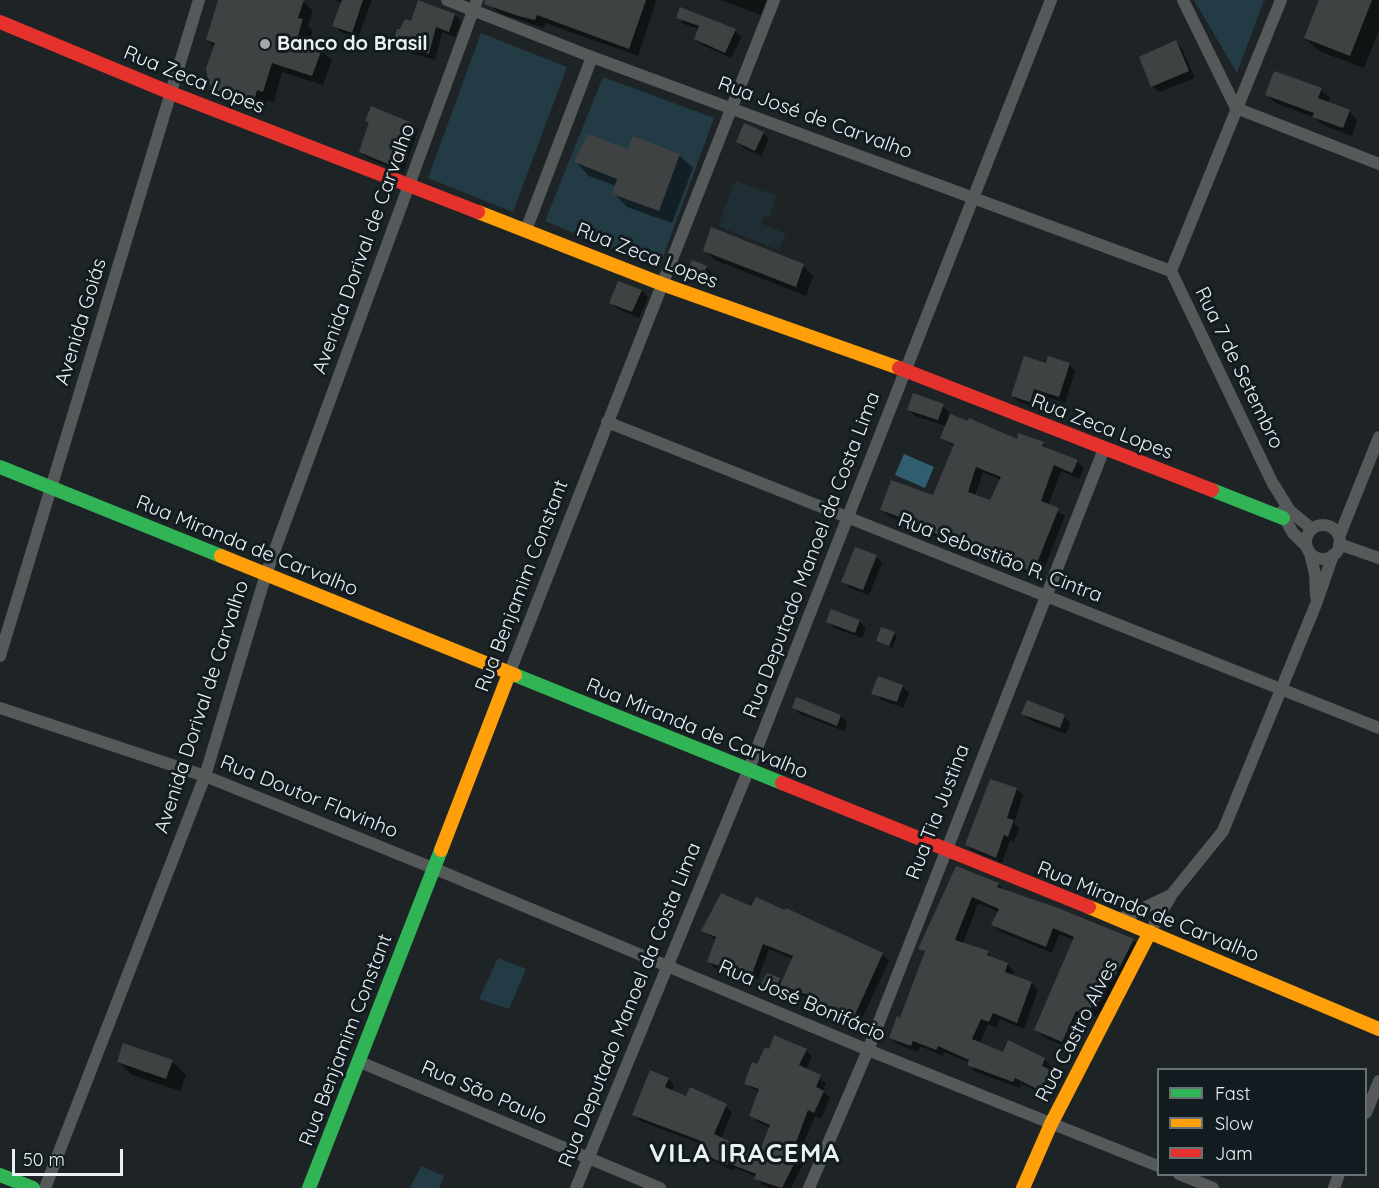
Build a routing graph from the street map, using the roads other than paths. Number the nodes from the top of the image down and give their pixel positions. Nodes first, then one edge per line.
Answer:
1 (199, 0) edge
2 (447, 0) edge
3 (774, 0) edge
4 (1051, 0) edge
5 (1183, 0) edge
6 (1281, 0) edge
7 (476, 5) edge
8 (0, 22) edge
9 (592, 57) junction
10 (171, 93) junction
11 (731, 108) junction
12 (1236, 108) junction
13 (1379, 164) edge
14 (408, 184) junction
15 (973, 196) junction
16 (526, 230) junction
17 (1171, 271) junction
18 (662, 284) junction
19 (904, 370) junction
20 (607, 422) junction
21 (1379, 437) edge
22 (1104, 449) junction
23 (0, 467) edge
24 (1272, 482) junction
25 (51, 488) junction
26 (1283, 518) junction
27 (848, 519) junction
28 (1312, 529) junction
29 (1337, 546) junction
30 (1308, 550) junction
31 (1379, 558) edge
32 (266, 574) junction
33 (1044, 596) junction
34 (1316, 604) junction
35 (0, 656) edge
36 (509, 674) junction
37 (1282, 690) junction
38 (0, 708) edge
39 (1379, 728) edge
40 (748, 771) junction
41 (205, 776) junction
42 (944, 850) junction
43 (433, 868) junction
44 (1172, 894) junction
45 (1119, 920) junction
46 (1150, 932) junction
47 (667, 965) junction
48 (1379, 1029) edge
49 (868, 1050) junction
50 (360, 1062) junction
51 (1379, 1081) edge
52 (1367, 1108) edge
53 (1051, 1124) junction
54 (589, 1158) junction
55 (1157, 1166) edge
56 (0, 1175) edge
57 (1184, 1176) edge
58 (33, 1188) edge
59 (45, 1188) edge
60 (309, 1188) edge
61 (576, 1188) edge
62 (660, 1188) edge
63 (809, 1188) edge
64 (1023, 1188) edge
65 (1213, 1188) edge

1 - 10 street, Avenida Goiás
2 - 7 street, Rua José de Carvalho
3 - 11 street, Rua Benjamim Constant
4 - 15 street, Rua Deputado Manoel da Costa Lima
5 - 12 street
6 - 12 street
7 - 9 street, Rua José de Carvalho
7 - 14 street, Avenida Dorival de Carvalho
8 - 10 street, Rua Zeca Lopes
9 - 11 street, Rua José de Carvalho
9 - 16 street
10 - 14 street, Rua Zeca Lopes
10 - 25 street, Avenida Goiás
11 - 15 street, Rua José de Carvalho
11 - 18 street, Rua Benjamim Constant
12 - 13 street
12 - 17 street
14 - 16 street, Rua Zeca Lopes
14 - 32 street, Avenida Dorival de Carvalho
15 - 17 street, Rua José de Carvalho
15 - 19 street, Rua Deputado Manoel da Costa Lima
16 - 18 street, Rua Zeca Lopes
17 - 24 street, Rua 7 de Setembro
18 - 19 street, Rua Zeca Lopes
18 - 20 street, Rua Benjamim Constant
19 - 22 street, Rua Zeca Lopes
19 - 27 street, Rua Deputado Manoel da Costa Lima
20 - 27 street, Rua Sebastião R. Cintra
20 - 36 street, Rua Benjamim Constant
21 - 29 street, Rua Castro Alves
22 - 26 street, Rua Zeca Lopes
22 - 33 street, Rua Tia Justina
23 - 25 street, Rua Miranda de Carvalho
24 - 26 street, Rua 7 de Setembro
24 - 28 street, Rua 7 de Setembro
25 - 32 street, Rua Miranda de Carvalho
25 - 35 street, Avenida Goiás
26 - 30 street, Rua 7 de Setembro
27 - 33 street, Rua Sebastião R. Cintra
27 - 40 street, Rua Deputado Manoel da Costa Lima
28 - 29 street
28 - 30 street
29 - 30 street
29 - 31 street
29 - 34 street, Rua Castro Alves
30 - 34 street, Rua Castro Alves
32 - 36 street, Rua Miranda de Carvalho
32 - 41 street, Avenida Dorival de Carvalho
33 - 37 street, Rua Sebastião R. Cintra
33 - 42 street, Rua Tia Justina
34 - 37 street, Rua Castro Alves
36 - 40 street, Rua Miranda de Carvalho
36 - 43 street, Rua Benjamim Constant
37 - 39 street, Rua Sebastião R. Cintra
37 - 44 street, Rua Castro Alves
38 - 41 street, Rua Doutor Flavinho
40 - 42 street, Rua Miranda de Carvalho
40 - 47 street, Rua Deputado Manoel da Costa Lima
41 - 43 street, Rua Doutor Flavinho
41 - 59 street, Avenida Dorival de Carvalho
42 - 45 street, Rua Miranda de Carvalho
42 - 49 street, Rua Tia Justina
43 - 47 street, Rua José Bonifácio
43 - 50 street, Rua Benjamim Constant
44 - 45 street, Rua Castro Alves
44 - 46 street, Rua Castro Alves
45 - 46 street, Rua Miranda de Carvalho
46 - 48 street, Rua Miranda de Carvalho
46 - 53 street, Rua Castro Alves
47 - 49 street, Rua José Bonifácio
47 - 54 street, Rua Deputado Manoel da Costa Lima
49 - 53 street, Rua José Bonifácio
49 - 63 street, Rua Tia Justina
50 - 54 street, Rua São Paulo
50 - 60 street, Rua Benjamim Constant
51 - 52 street
53 - 55 street, Rua José Bonifácio
53 - 64 street, Rua Castro Alves
54 - 61 street, Rua Deputado Manoel da Costa Lima
54 - 62 street, Rua São Paulo
56 - 58 street
57 - 65 street

